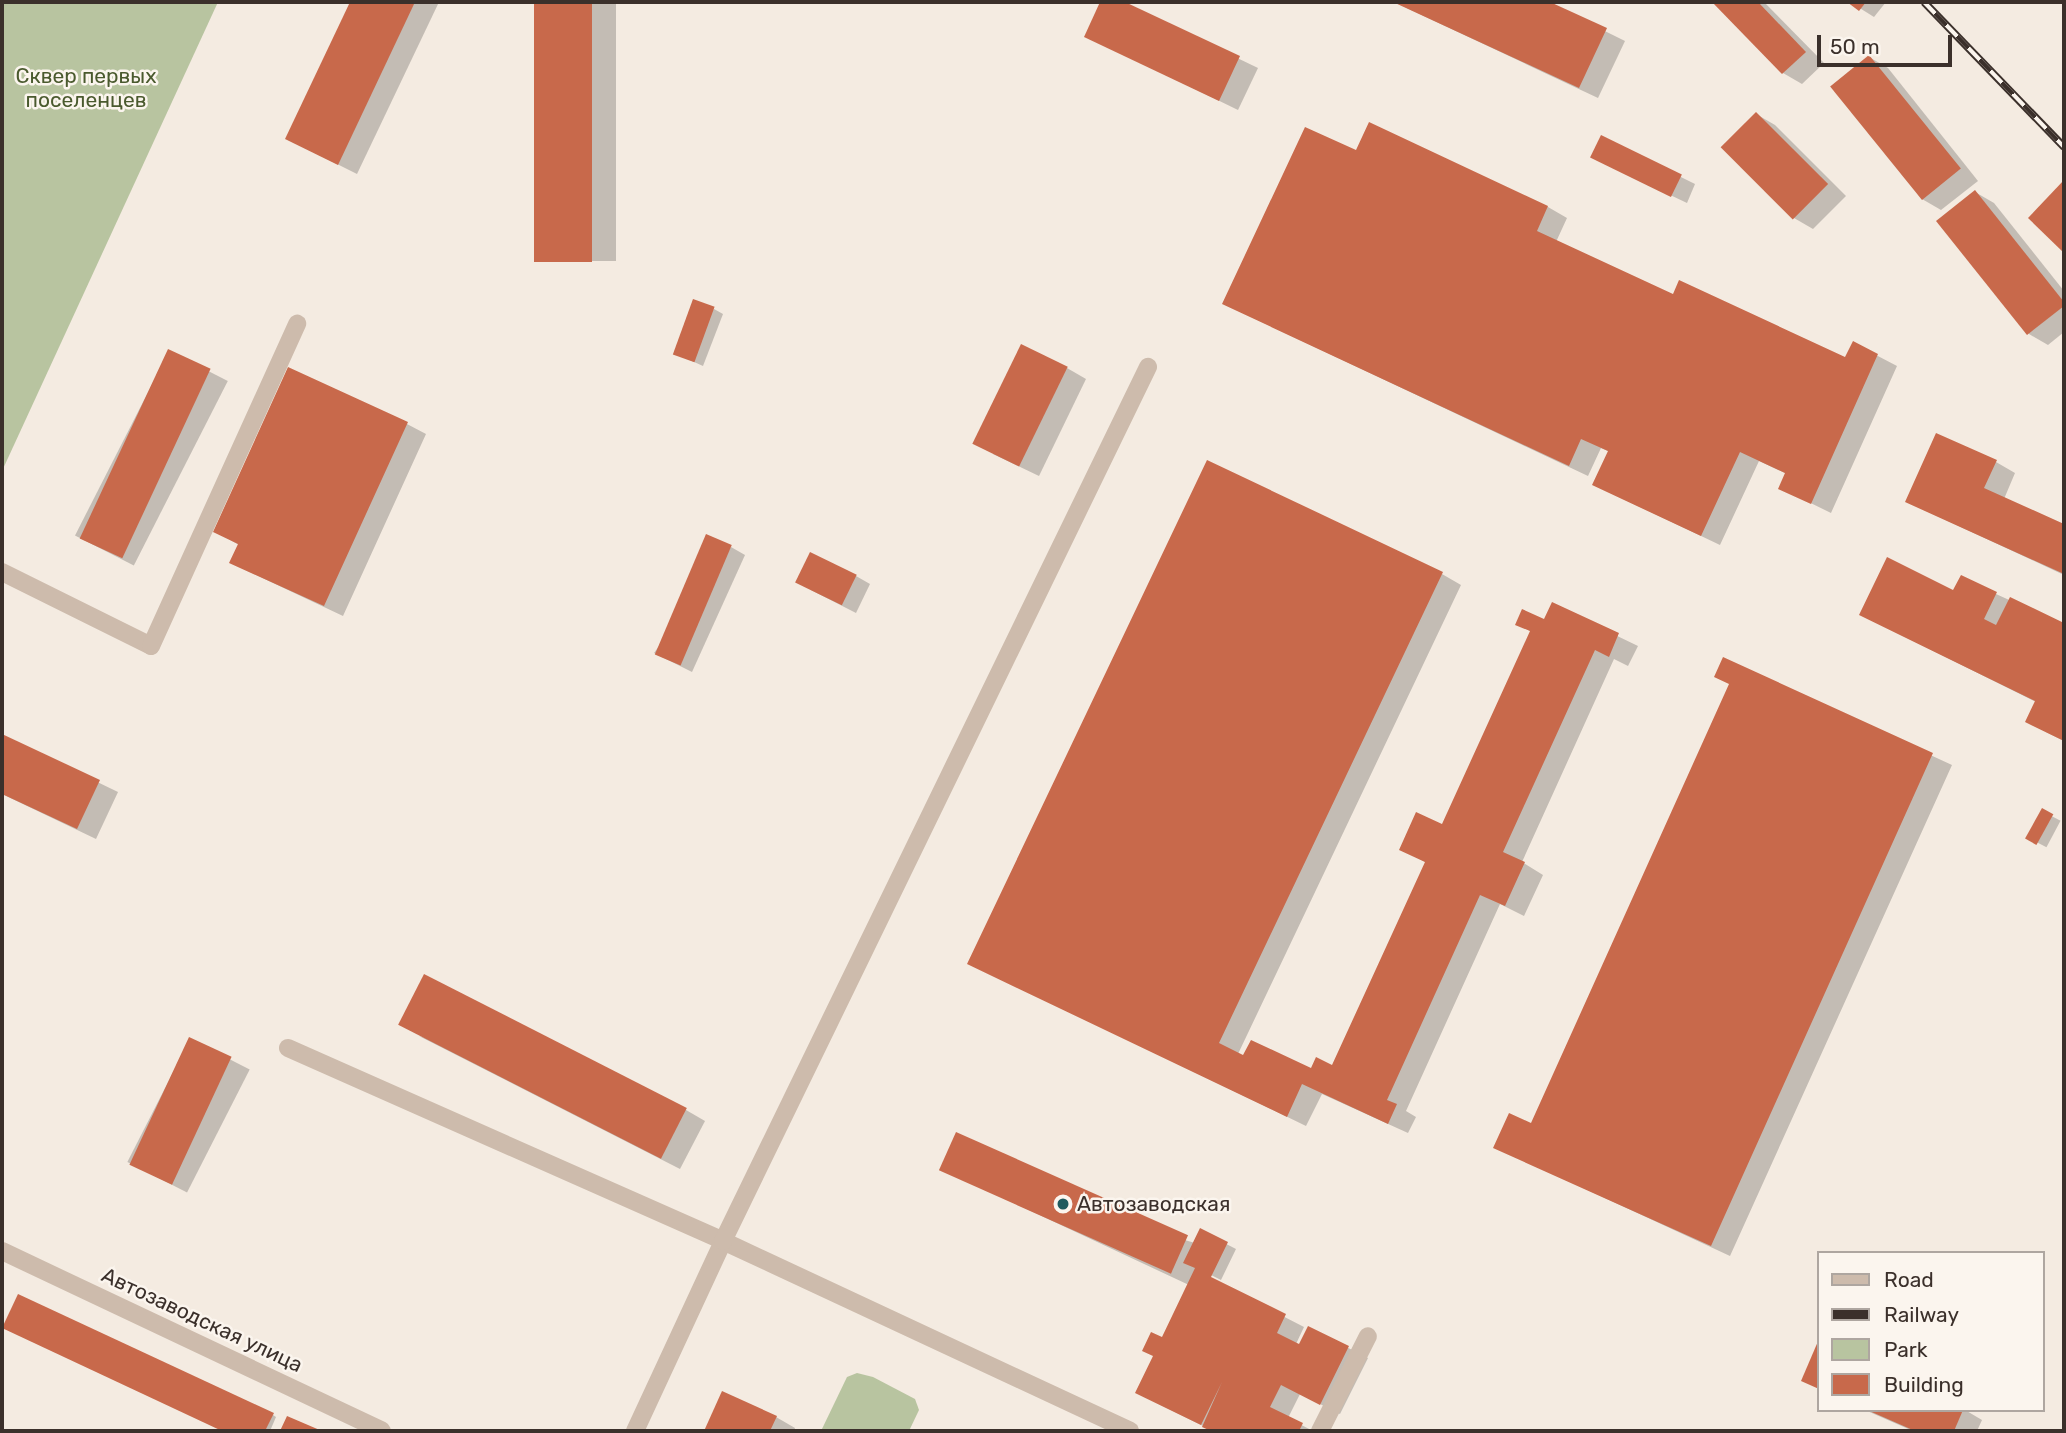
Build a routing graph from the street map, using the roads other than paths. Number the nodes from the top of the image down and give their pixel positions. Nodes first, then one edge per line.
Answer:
1 (297, 324) dead end
2 (1148, 367) dead end
3 (2, 572) edge
4 (288, 1048) dead end
5 (723, 1241) junction
6 (2, 1251) edge
7 (1368, 1336) dead end
8 (382, 1431) edge
9 (635, 1431) edge
10 (1130, 1431) edge
11 (1320, 1431) edge

1 - 3 street
2 - 5 street
4 - 5 street
5 - 9 street
5 - 10 street
6 - 8 street, Автозаводская улица
7 - 11 street

